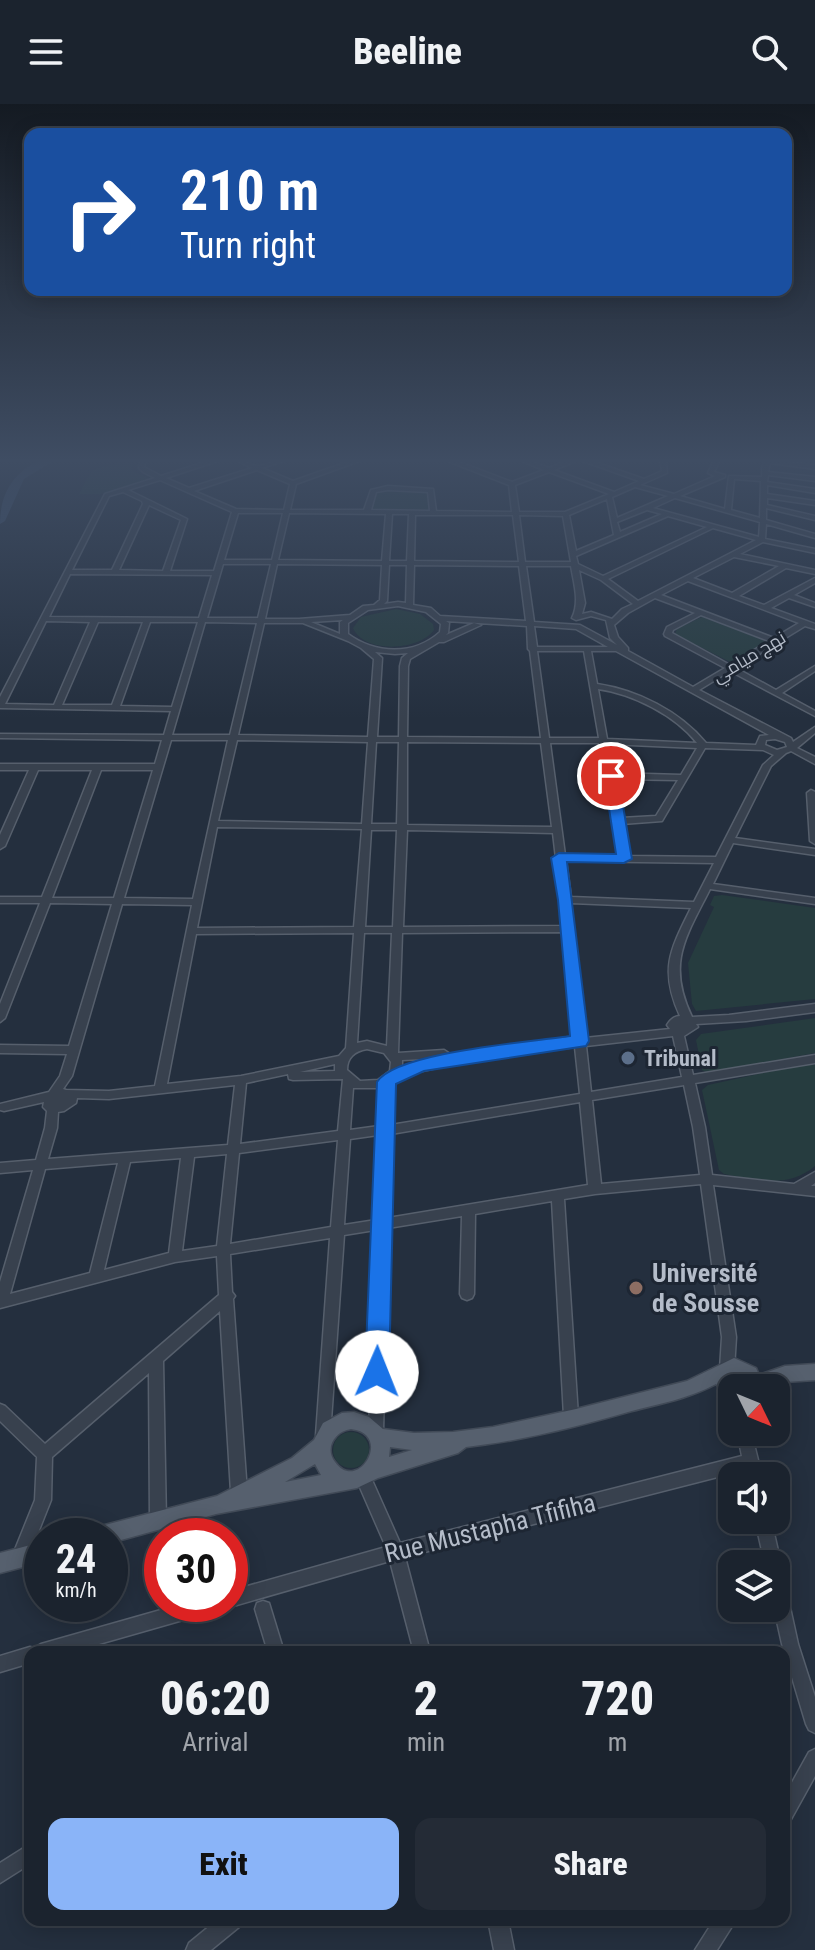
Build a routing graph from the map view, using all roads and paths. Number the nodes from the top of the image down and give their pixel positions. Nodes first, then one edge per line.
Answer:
1 (80, 546) edge
2 (127, 546) edge
3 (175, 546) edge
4 (225, 546) edge
5 (278, 546) edge
6 (386, 546) edge
7 (410, 546) edge
8 (520, 546) edge
9 (570, 546) edge
10 (597, 546) edge
11 (671, 546) edge
12 (751, 546) edge
13 (791, 546) edge
14 (795, 547) joint
15 (815, 551) edge
16 (734, 555) junction
17 (572, 560) junction
18 (274, 561) junction
19 (220, 562) junction
20 (385, 563) junction
21 (409, 563) junction
22 (522, 564) junction
23 (784, 566) junction
24 (67, 572) junction
25 (115, 572) junction
26 (166, 572) junction
27 (815, 572) edge
28 (217, 573) junction
29 (603, 579) junction
30 (688, 579) junction
31 (813, 583) edge
32 (654, 595) junction
33 (788, 595) junction
34 (733, 596) junction
35 (581, 603) junction
36 (637, 604) junction
37 (409, 605) junction
38 (815, 605) edge
39 (377, 606) junction
40 (765, 608) junction
41 (625, 611) junction
42 (700, 613) junction
43 (598, 615) junction
44 (349, 617) junction
45 (441, 618) junction
46 (43, 619) junction
47 (95, 619) junction
48 (147, 620) junction
49 (204, 620) junction
50 (259, 621) junction
51 (299, 621) junction
52 (490, 623) junction
53 (529, 623) junction
54 (578, 623) junction
55 (805, 623) junction
56 (611, 625) junction
57 (815, 627) edge
58 (350, 641) junction
59 (775, 641) junction
60 (428, 645) junction
61 (364, 647) junction
62 (532, 649) junction
63 (587, 649) junction
64 (615, 649) junction
65 (645, 664) junction
66 (730, 668) junction
67 (815, 668) edge
68 (596, 686) junction
69 (693, 690) junction
70 (777, 693) junction
71 (0, 706) edge
72 (57, 707) junction
73 (115, 708) junction
74 (176, 709) junction
75 (729, 710) junction
76 (815, 714) edge
77 (812, 731) edge
78 (0, 736) edge
79 (167, 737) junction
80 (235, 737) junction
81 (782, 738) junction
82 (374, 739) junction
83 (402, 739) junction
84 (604, 741) junction
85 (545, 742) junction
86 (699, 743) junction
87 (763, 744) junction
88 (792, 748) junction
89 (782, 753) junction
90 (815, 761) edge
91 (767, 765) junction
92 (0, 767) edge
93 (158, 767) junction
94 (34, 768) junction
95 (97, 769) junction
96 (611, 776) junction
97 (684, 778) junction
98 (811, 793) dead end
99 (619, 821) junction
100 (213, 824) junction
101 (367, 827) junction
102 (402, 829) junction
103 (555, 830) junction
104 (731, 840) junction
105 (815, 841) edge
106 (0, 846) edge
107 (815, 852) edge
108 (559, 858) junction
109 (624, 859) junction
110 (720, 860) junction
111 (707, 886) junction
112 (0, 900) edge
113 (566, 900) junction
114 (46, 901) junction
115 (117, 901) junction
116 (815, 901) edge
117 (198, 902) junction
118 (696, 905) junction
119 (567, 929) junction
120 (192, 931) junction
121 (361, 931) junction
122 (398, 932) junction
123 (4, 997) edge
124 (815, 1008) edge
125 (0, 1018) edge
126 (682, 1027) junction
127 (579, 1041) junction
128 (0, 1049) edge
129 (73, 1050) junction
130 (351, 1050) junction
131 (481, 1054) junction
132 (393, 1055) junction
133 (342, 1059) junction
134 (815, 1059) edge
135 (276, 1075) junction
136 (345, 1077) junction
137 (391, 1078) junction
138 (241, 1080) junction
139 (690, 1081) junction
140 (160, 1088) junction
141 (587, 1099) junction
142 (63, 1101) junction
143 (2, 1107) edge
144 (385, 1130) junction
145 (343, 1135) junction
146 (233, 1149) junction
147 (188, 1152) junction
148 (125, 1158) junction
149 (39, 1165) junction
150 (0, 1168) edge
151 (815, 1177) edge
152 (706, 1179) junction
153 (595, 1189) junction
154 (796, 1189) junction
155 (815, 1191) edge
156 (558, 1197) junction
157 (469, 1210) junction
158 (379, 1223) junction
159 (335, 1230) junction
160 (223, 1250) junction
161 (175, 1257) junction
162 (96, 1276) junction
163 (467, 1294) dead end
164 (228, 1296) junction
165 (0, 1302) edge
166 (156, 1361) junction
167 (731, 1369) junction
168 (815, 1372) edge
169 (726, 1374) edge
170 (750, 1374) edge
171 (785, 1374) joint
172 (691, 1388) junction
173 (718, 1390) edge
174 (0, 1411) edge
175 (571, 1416) junction
176 (377, 1434) junction
177 (465, 1441) junction
178 (322, 1443) junction
179 (45, 1454) junction
180 (361, 1476) junction
181 (718, 1476) edge
182 (239, 1492) junction
183 (216, 1505) junction
184 (158, 1518) edge
185 (169, 1518) edge
186 (396, 1552) junction
187 (10, 1560) edge
188 (248, 1594) edge
189 (263, 1609) dead end
190 (147, 1622) edge
191 (785, 1622) edge
192 (62, 1646) edge
193 (274, 1646) edge
194 (420, 1646) edge
195 (24, 1657) edge
196 (0, 1664) edge
197 (815, 1724) edge
198 (815, 1758) edge
199 (790, 1804) edge
200 (24, 1857) edge
201 (0, 1874) edge
202 (225, 1926) edge
203 (499, 1926) edge
204 (722, 1926) edge
205 (196, 1950) edge
206 (504, 1950) edge
207 (705, 1950) edge

1 - 24 street
2 - 25 street
3 - 26 street
4 - 19 street
5 - 18 street
6 - 20 street
7 - 21 street
8 - 22 street
9 - 17 street
10 - 17 street
11 - 29 street
12 - 16 street
13 - 14 street
14 - 15 street
16 - 23 street
16 - 30 street
17 - 22 street
17 - 29 street
17 - 35 street
18 - 19 street
18 - 20 street
18 - 50 street
19 - 28 street
20 - 21 street
20 - 39 street
21 - 22 street
21 - 37 street
22 - 53 street
23 - 27 street
23 - 34 street
24 - 25 street
24 - 46 street
25 - 26 street
26 - 28 street
28 - 49 street
29 - 36 street
30 - 32 street
30 - 34 street
31 - 33 street
32 - 36 street
32 - 42 street
33 - 38 street
33 - 40 street
34 - 40 street
35 - 43 street
35 - 54 street
36 - 41 street
37 - 39 street
37 - 45 street
39 - 44 street
40 - 55 street
41 - 43 street
41 - 56 street
42 - 59 street
42 - 66 street
43 - 54 street
43 - 56 street
44 - 51 street
44 - 58 street
45 - 52 street
45 - 60 street
46 - 47 street
46 - 71 street
47 - 48 street
47 - 72 street
48 - 49 street
48 - 73 street
49 - 50 street
49 - 74 street
50 - 51 street
50 - 80 street
51 - 58 street
52 - 53 street
52 - 60 street
53 - 54 street
53 - 62 street
54 - 56 street
54 - 64 street
55 - 57 street
55 - 59 street, نهج ميامي
56 - 65 street
58 - 61 street
59 - 66 street, نهج ميامي
60 - 61 street
60 - 83 street
61 - 82 street
62 - 63 street
62 - 85 street
63 - 64 street
63 - 68 street
64 - 65 street
65 - 69 street
66 - 69 street, نهج ميامي
66 - 70 street
67 - 70 street
68 - 84 street
68 - 86 street
69 - 75 street
70 - 76 street
71 - 72 street
72 - 73 street
73 - 74 street
74 - 79 street
75 - 81 street
75 - 87 street
77 - 81 street
77 - 88 street
78 - 79 street
79 - 80 street
79 - 93 street
80 - 82 street
80 - 100 street
81 - 87 street
81 - 88 street
82 - 83 street
82 - 101 street
83 - 85 street
83 - 102 street
84 - 85 street
84 - 86 street
84 - 96 street
85 - 103 street
86 - 87 street
86 - 97 street
87 - 89 street
87 - 91 street
88 - 89 street
88 - 90 street
89 - 91 street
91 - 104 street
92 - 94 street
93 - 95 street
93 - 115 street
94 - 95 street
94 - 106 street
95 - 114 street
96 - 97 street
96 - 99 street
97 - 99 street
98 - 105 street
99 - 109 street
100 - 101 street
100 - 117 street
101 - 102 street
101 - 121 street
102 - 103 street
102 - 122 street
103 - 108 street
104 - 107 street
104 - 110 street
108 - 109 street
108 - 113 street
109 - 110 street
110 - 111 street
111 - 116 street
111 - 118 street
112 - 114 street
113 - 118 street
113 - 119 street
114 - 115 street
114 - 123 street
115 - 117 street
115 - 129 street
117 - 120 street
118 - 126 street
119 - 122 street
119 - 127 street
120 - 121 street
120 - 140 street
121 - 122 street
121 - 130 street
122 - 132 street
123 - 125 street
124 - 126 street
126 - 127 street
126 - 139 street
127 - 131 street
127 - 141 street
128 - 129 street
129 - 142 street
130 - 132 street
130 - 133 street
131 - 132 street
131 - 137 street
132 - 137 street
133 - 135 street
133 - 136 street
134 - 139 street
135 - 136 street
135 - 138 street
136 - 137 street
136 - 145 street
137 - 144 street
138 - 140 street
138 - 146 street
139 - 141 street
139 - 152 street
140 - 142 street
141 - 144 street
141 - 153 street
142 - 143 street
142 - 149 street
144 - 145 street
144 - 158 street
145 - 146 street
145 - 159 street
146 - 147 street
146 - 160 street
147 - 148 street
147 - 161 street
148 - 149 street
148 - 162 street
149 - 150 street
149 - 165 street
151 - 154 street
152 - 153 street
152 - 154 street
152 - 167 street
153 - 156 street
154 - 155 street
156 - 157 street
156 - 175 street
157 - 158 street
157 - 163 street
158 - 159 street
158 - 176 street
159 - 160 street
159 - 178 street
160 - 161 street
160 - 164 street
161 - 162 street
162 - 165 street
164 - 166 street
164 - 182 street
166 - 179 street
166 - 184 street
167 - 169 main road
167 - 170 main road
167 - 171 main road
167 - 172 main road
168 - 171 main road
172 - 173 main road
172 - 175 main road
174 - 179 street
175 - 177 main road
176 - 177 main road
176 - 178 main road
176 - 180 main road
177 - 180 main road
178 - 180 main road
178 - 182 main road
179 - 187 street
180 - 183 main road
180 - 186 street
181 - 186 street, Rue Mustapha Tfifiha
182 - 183 main road
183 - 185 main road
186 - 188 street, Rue Mustapha Tfifiha
186 - 194 street
189 - 193 street
190 - 192 street
191 - 197 street
195 - 196 street
198 - 199 street
200 - 201 street
202 - 205 street
203 - 206 street
204 - 207 street

